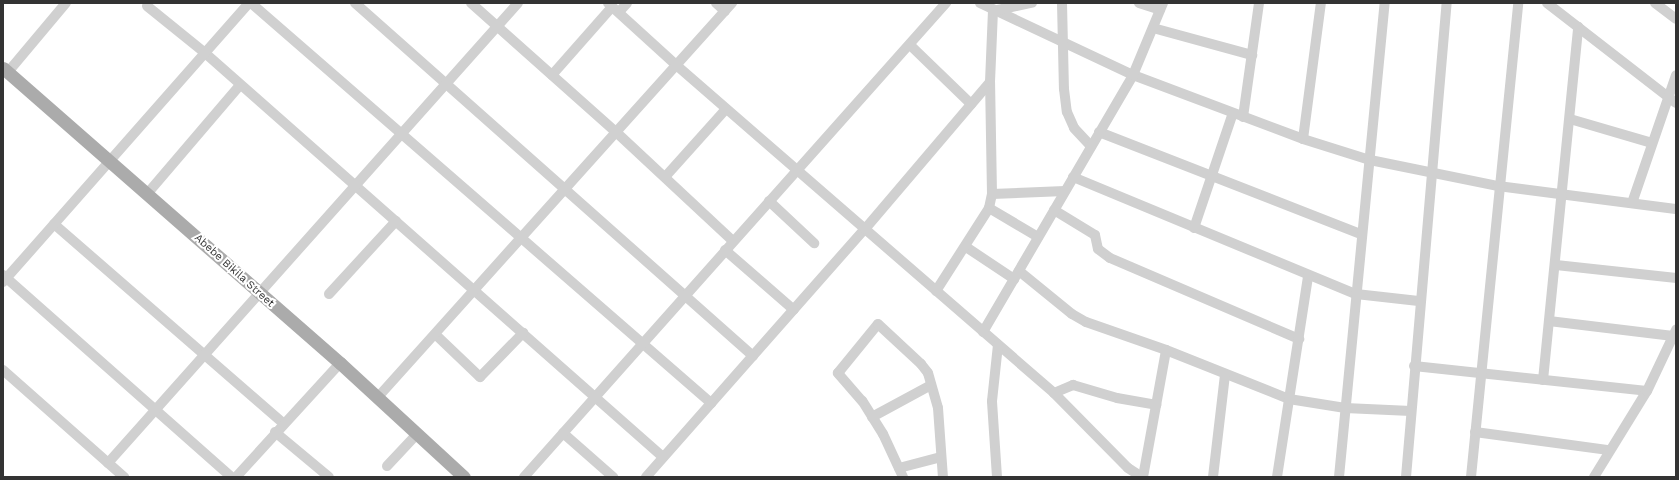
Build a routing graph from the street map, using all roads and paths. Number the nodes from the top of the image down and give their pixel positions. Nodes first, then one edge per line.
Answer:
1 (66, 3) edge
2 (250, 3) edge
3 (355, 3) edge
4 (471, 3) edge
5 (518, 3) edge
6 (627, 3) edge
7 (716, 3) edge
8 (732, 3) edge
9 (946, 3) edge
10 (980, 3) edge
11 (1032, 3) edge
12 (1062, 3) edge
13 (1139, 3) edge
14 (1259, 3) edge
15 (1321, 3) edge
16 (1385, 3) edge
17 (1447, 3) edge
18 (1518, 3) edge
19 (1547, 3) edge
20 (1655, 3) edge
21 (147, 6) dead end
22 (1162, 6) edge
23 (613, 7) edge
24 (725, 11) junction
25 (993, 11) junction
26 (1676, 19) edge
27 (497, 26) junction
28 (1578, 27) junction
29 (1153, 28) junction
30 (1062, 44) junction
31 (910, 46) junction
32 (205, 53) junction
33 (1252, 54) junction
34 (675, 64) junction
35 (6, 70) edge
36 (552, 75) junction
37 (1133, 75) junction
38 (1676, 75) edge
39 (990, 82) junction
40 (240, 85) junction
41 (447, 85) junction
42 (1667, 96) junction
43 (1676, 103) edge
44 (971, 104) junction
45 (726, 109) junction
46 (1233, 113) junction
47 (1243, 117) junction
48 (1570, 119) junction
49 (616, 132) junction
50 (1099, 132) junction
51 (403, 135) junction
52 (1302, 139) junction
53 (1652, 143) junction
54 (1091, 146) junction
55 (110, 160) junction
56 (1370, 160) junction
57 (797, 170) junction
58 (1431, 172) junction
59 (1074, 177) junction
60 (1212, 177) junction
61 (665, 178) junction
62 (356, 186) junction
63 (1498, 186) junction
64 (565, 190) junction
65 (1065, 191) junction
66 (1563, 193) junction
67 (147, 194) junction
68 (992, 194) junction
69 (769, 201) junction
70 (1632, 202) junction
71 (989, 208) junction
72 (1676, 209) edge
73 (1054, 210) junction
74 (396, 221) junction
75 (54, 224) junction
76 (1194, 228) junction
77 (865, 229) junction
78 (1361, 234) junction
79 (1038, 237) junction
80 (522, 239) junction
81 (733, 241) junction
82 (814, 243) dead end
83 (966, 247) junction
84 (725, 250) junction
85 (1556, 265) junction
86 (1016, 275) junction
87 (1308, 276) junction
88 (1676, 278) edge
89 (4, 279) edge
90 (476, 291) junction
91 (936, 291) junction
92 (259, 293) junction
93 (329, 294) dead end
94 (1356, 294) junction
95 (684, 295) junction
96 (1419, 301) junction
97 (794, 310) junction
98 (1550, 321) junction
99 (983, 332) junction
100 (523, 333) junction
101 (1675, 333) edge
102 (436, 335) junction
103 (1298, 339) junction
104 (642, 343) junction
105 (998, 345) junction
106 (1166, 350) junction
107 (204, 353) junction
108 (753, 356) junction
109 (340, 363) junction
110 (1414, 366) junction
111 (3, 370) edge
112 (1481, 373) junction
113 (1225, 374) junction
114 (1543, 380) junction
115 (932, 385) junction
116 (1646, 391) junction
117 (1054, 393) junction
118 (595, 396) junction
119 (378, 398) junction
120 (1289, 399) junction
121 (711, 403) junction
122 (1156, 405) junction
123 (1345, 408) junction
124 (154, 409) junction
125 (1412, 411) junction
126 (872, 417) junction
127 (283, 423) junction
128 (275, 432) junction
129 (1475, 432) junction
130 (562, 433) junction
131 (417, 434) junction
132 (1610, 450) junction
133 (664, 457) junction
134 (941, 457) junction
135 (108, 463) junction
136 (387, 466) dead end
137 (901, 472) edge
138 (998, 476) edge
139 (1138, 476) edge
140 (124, 477) edge
141 (231, 477) edge
142 (236, 477) edge
143 (329, 477) edge
144 (464, 477) edge
145 (524, 477) edge
146 (613, 477) edge
147 (646, 477) edge
148 (943, 477) edge
149 (1213, 477) edge
150 (1277, 477) edge
151 (1339, 477) edge
152 (1406, 477) edge
153 (1471, 477) edge
154 (1594, 477) edge

1 - 35 street
2 - 32 street
2 - 51 street
3 - 41 street
4 - 27 street
5 - 27 street
6 - 23 street
7 - 24 street
8 - 24 street
9 - 31 street
10 - 25 street
11 - 25 street
12 - 30 street
13 - 22 street
14 - 33 street
15 - 52 street
16 - 56 street
17 - 58 street
18 - 63 street
19 - 28 street
20 - 26 street
21 - 32 street
22 - 29 street
23 - 34 street
23 - 36 street
24 - 34 street
25 - 30 street
25 - 39 street
27 - 36 street
27 - 41 street
28 - 42 street
28 - 48 street
29 - 33 street
29 - 37 street
30 - 37 street
30 - 54 street
31 - 44 street
31 - 57 street
32 - 40 street
32 - 55 street
33 - 47 street
34 - 45 street
34 - 49 street
35 - 55 main road, Abebe Bikila Street
36 - 49 street
37 - 46 street
37 - 50 street
38 - 42 street
39 - 44 street
39 - 68 street
40 - 62 street
40 - 67 street
41 - 51 street
41 - 64 street
42 - 43 street
42 - 53 street
44 - 77 street
45 - 57 street
45 - 61 street
46 - 47 street
46 - 60 street
47 - 52 street
48 - 53 street
48 - 66 street
49 - 61 street
49 - 64 street
50 - 54 street
50 - 60 street
51 - 62 street
51 - 80 street
52 - 56 street
53 - 70 street
54 - 59 street
55 - 67 main road, Abebe Bikila Street
55 - 75 street
56 - 58 street
56 - 78 street
57 - 69 street
57 - 77 street
58 - 63 street
58 - 96 street
59 - 65 street
59 - 76 street
60 - 76 street
60 - 78 street
61 - 81 street
62 - 74 street
62 - 92 street
63 - 66 street
63 - 112 street
64 - 80 street
64 - 95 street
65 - 68 street
65 - 73 street
66 - 70 street
66 - 85 street
67 - 92 main road, Abebe Bikila Street
68 - 71 street
69 - 81 street
69 - 82 street
70 - 72 street
71 - 79 street
71 - 83 street
73 - 79 street
73 - 103 street
74 - 90 street
74 - 93 street
75 - 89 street
75 - 107 street
76 - 87 street
77 - 91 street
77 - 97 street
78 - 94 street
79 - 86 street
80 - 90 street
80 - 104 street
81 - 84 street
83 - 86 street
83 - 91 street
84 - 95 street
84 - 97 street
85 - 88 street
85 - 98 street
86 - 99 street
86 - 106 street
87 - 94 street
87 - 103 street
89 - 124 street
90 - 100 street
90 - 102 street
91 - 99 street
92 - 107 street
92 - 109 main road, Abebe Bikila Street
94 - 96 street
94 - 123 street
95 - 104 street
95 - 108 street
96 - 110 street
97 - 108 street
98 - 101 street
98 - 114 street
99 - 105 street
100 - 102 street
100 - 118 street
101 - 116 street
102 - 119 street
103 - 120 street
104 - 118 street
104 - 121 street
105 - 117 street
105 - 138 street
106 - 113 street
106 - 122 street
107 - 124 street
107 - 127 street
108 - 121 street
109 - 119 main road, Abebe Bikila Street
109 - 127 street
110 - 112 street
110 - 125 street
111 - 135 street
112 - 114 street
112 - 129 street
113 - 120 street
113 - 149 street
114 - 116 street
115 - 126 street
115 - 126 street
115 - 134 street
116 - 132 street
117 - 122 street
117 - 139 street
118 - 130 street
118 - 133 street
119 - 131 main road, Abebe Bikila Street
120 - 123 street
120 - 150 street
121 - 133 street
122 - 139 street
123 - 125 street
123 - 151 street
124 - 135 street
124 - 141 street
125 - 152 street
126 - 137 street
127 - 128 street
128 - 142 street
128 - 143 street
129 - 132 street
129 - 153 street
130 - 145 street
130 - 146 street
131 - 136 street
131 - 144 main road, Abebe Bikila Street
132 - 154 street
133 - 147 street
134 - 137 street
134 - 148 street
135 - 140 street

